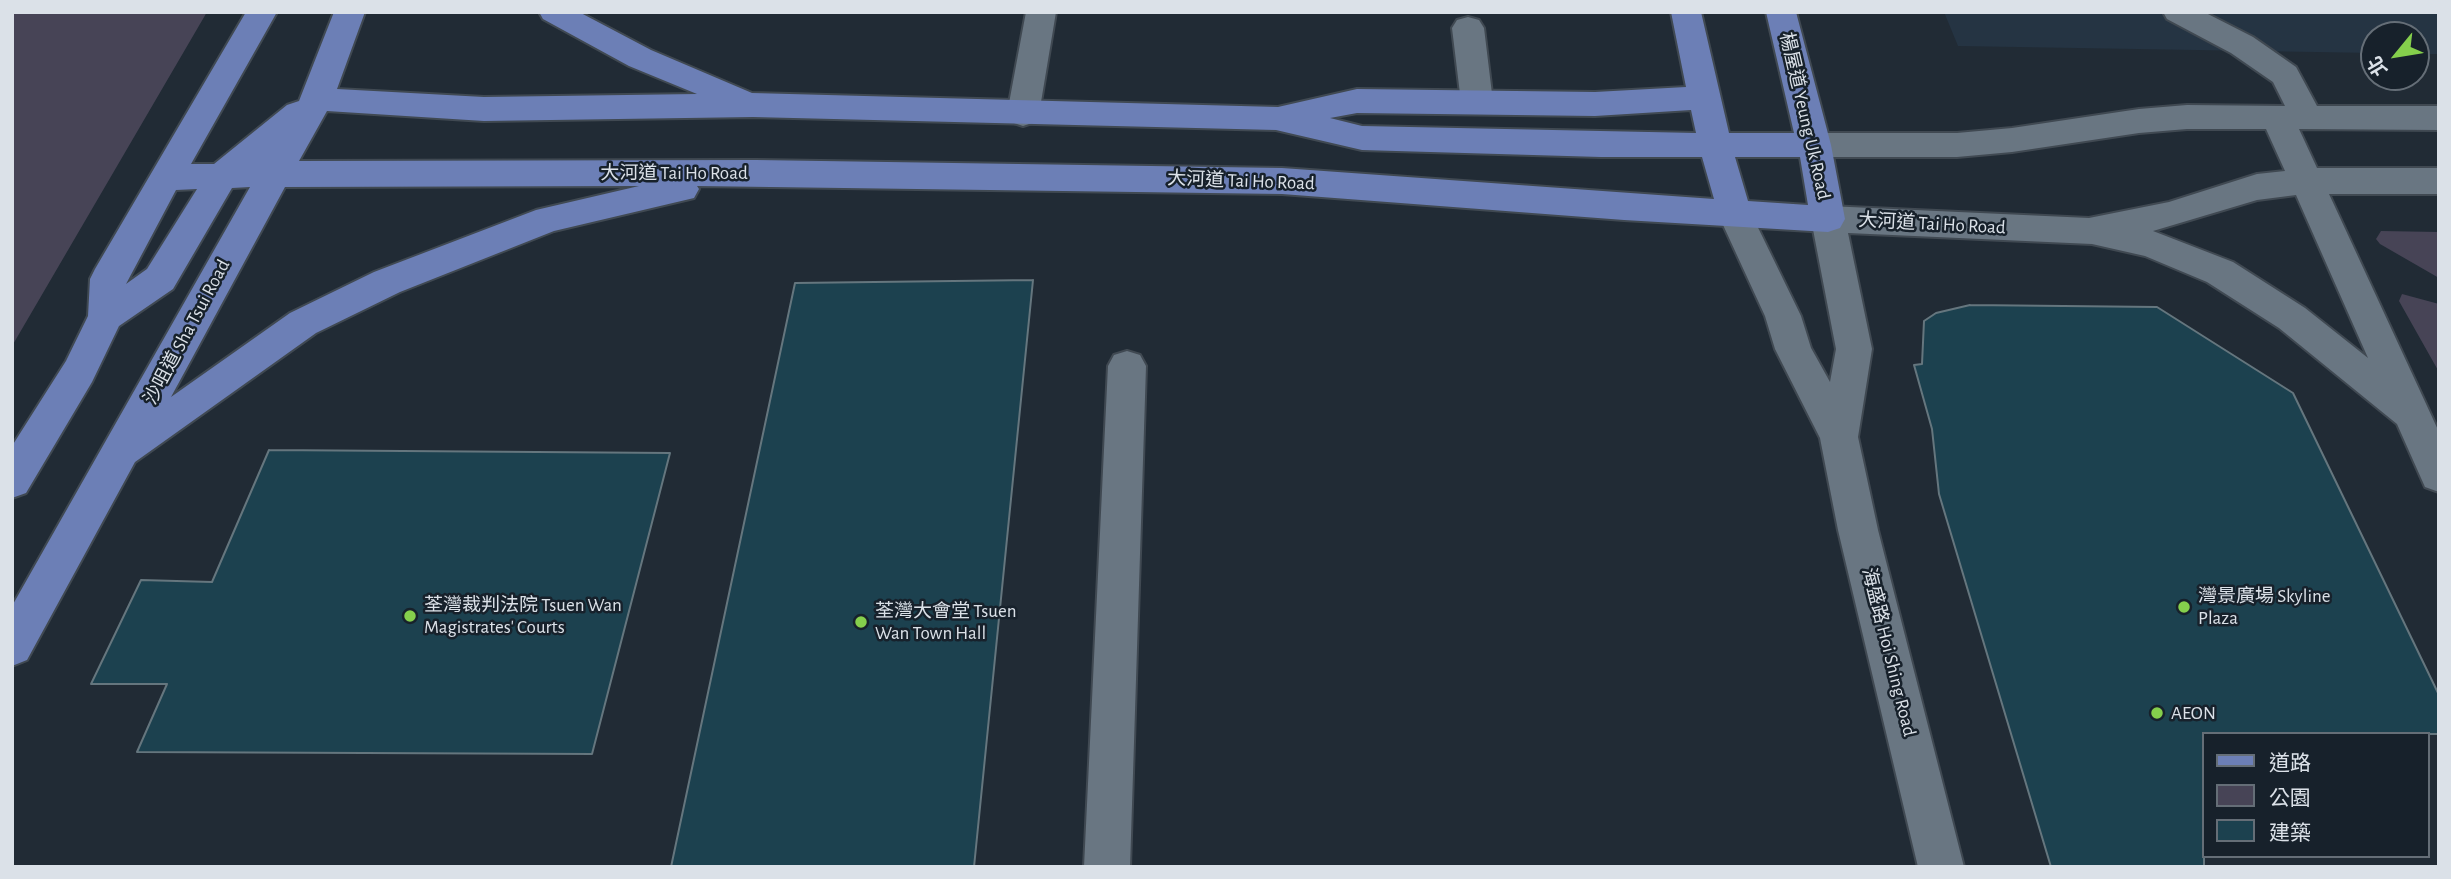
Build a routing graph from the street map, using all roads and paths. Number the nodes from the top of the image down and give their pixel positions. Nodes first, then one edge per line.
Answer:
1 (262, 12) edge
2 (350, 12) edge
3 (554, 12) edge
4 (1041, 12) edge
5 (1686, 12) edge
6 (1781, 12) edge
7 (2178, 12) edge
8 (1468, 27) dead end
9 (1705, 97) junction
10 (317, 99) junction
11 (1477, 102) junction
12 (753, 105) junction
13 (1023, 114) junction
14 (2292, 116) junction
15 (1276, 118) junction
16 (2439, 118) edge
17 (1715, 145) junction
18 (1814, 145) junction
19 (756, 173) junction
20 (274, 174) junction
21 (223, 175) junction
22 (166, 178) junction
23 (2308, 181) junction
24 (2439, 181) edge
25 (1735, 214) junction
26 (1828, 219) junction
27 (2089, 231) junction
28 (106, 316) junction
29 (1127, 366) dead end
30 (2413, 417) junction
31 (1839, 437) junction
32 (121, 454) junction
33 (2439, 475) edge
34 (12, 481) edge
35 (12, 646) edge
36 (1107, 867) edge
37 (1941, 867) edge

1 - 22 main road
2 - 10 main road, 沙咀道 Sha Tsui Road
3 - 12 main road
4 - 13 street
5 - 9 main road
6 - 18 main road, 楊屋道 Yeung Uk Road
7 - 14 street
8 - 11 street
9 - 11 main road
9 - 17 main road
10 - 12 main road
10 - 20 main road, 沙咀道 Sha Tsui Road
10 - 21 main road
11 - 15 main road
12 - 13 main road
13 - 15 main road
14 - 16 street
14 - 18 street
14 - 23 street
15 - 17 main road
17 - 18 main road
17 - 25 main road
18 - 26 main road, 楊屋道 Yeung Uk Road
19 - 20 main road, 大河道 Tai Ho Road
19 - 25 main road, 大河道 Tai Ho Road
19 - 32 main road
20 - 21 main road, 大河道 Tai Ho Road
20 - 32 main road, 沙咀道 Sha Tsui Road
21 - 22 main road, 大河道 Tai Ho Road
21 - 28 main road
22 - 28 main road
23 - 24 street, 大河道 Tai Ho Road
23 - 27 street, 大河道 Tai Ho Road
23 - 30 street
25 - 26 main road, 大河道 Tai Ho Road
25 - 31 street, 海盛路 Hoi Shing Road
26 - 27 street, 大河道 Tai Ho Road
26 - 31 street, 海盛路 Hoi Shing Road
27 - 30 street
28 - 34 main road
29 - 36 street
30 - 33 street
31 - 37 street, 海盛路 Hoi Shing Road
32 - 35 main road, 沙咀道 Sha Tsui Road

